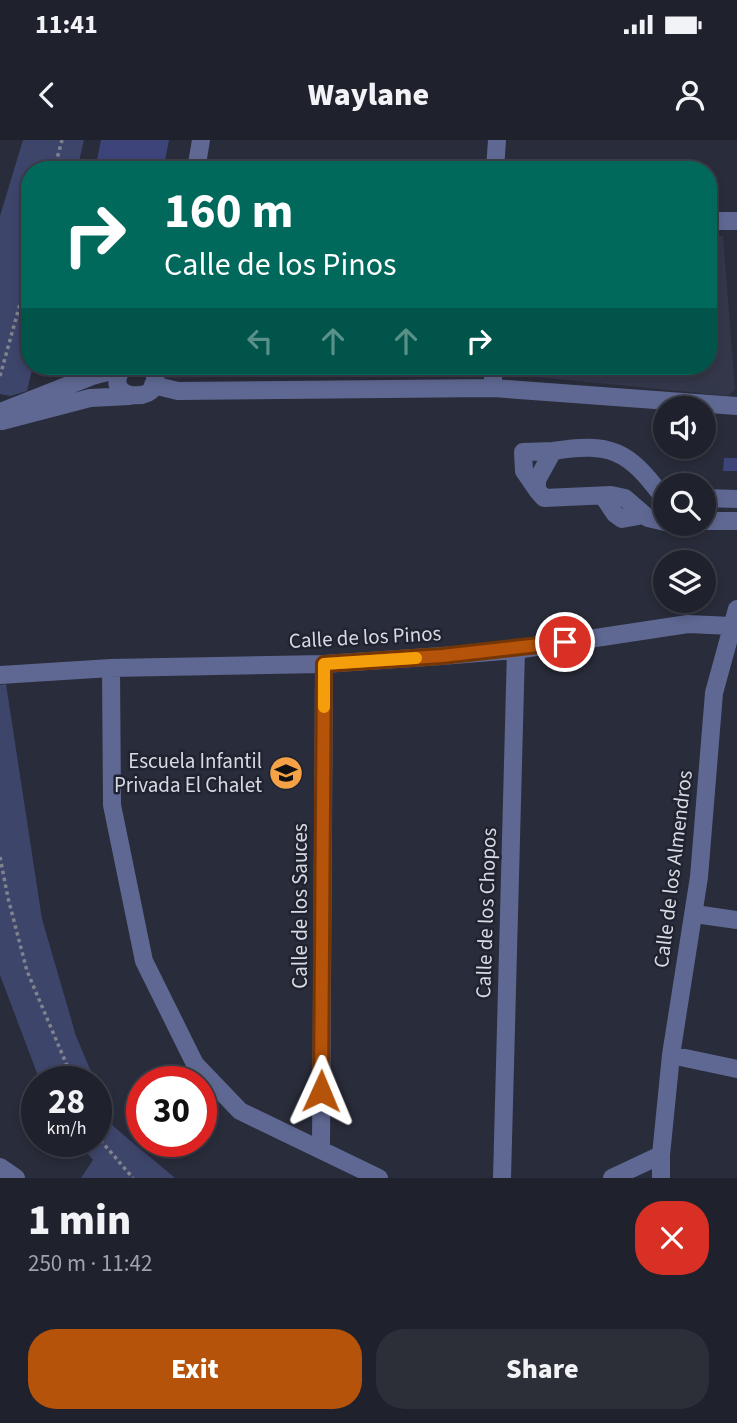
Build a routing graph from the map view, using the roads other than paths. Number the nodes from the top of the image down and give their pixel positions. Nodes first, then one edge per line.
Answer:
1 (201, 140) edge
2 (497, 140) edge
3 (198, 161) edge
4 (496, 161) edge
5 (717, 221) edge
6 (737, 221) edge
7 (95, 375) edge
8 (119, 375) edge
9 (153, 375) edge
10 (493, 375) edge
11 (153, 385) junction
12 (493, 388) junction
13 (130, 396) junction
14 (737, 406) edge
15 (1, 420) edge
16 (553, 451) junction
17 (653, 484) edge
18 (537, 490) junction
19 (716, 498) edge
20 (737, 499) edge
21 (653, 519) edge
22 (716, 521) edge
23 (737, 521) edge
24 (735, 622) edge
25 (516, 650) junction
26 (324, 664) junction
27 (111, 668) junction
28 (0, 675) edge
29 (695, 914) junction
30 (737, 920) edge
31 (671, 1055) junction
32 (737, 1069) edge
33 (321, 1148) junction
34 (661, 1155) junction
35 (0, 1167) edge
36 (16, 1178) edge
37 (379, 1178) edge
38 (502, 1178) edge
39 (612, 1178) edge
40 (661, 1178) edge

1 - 3 street
2 - 4 street
5 - 6 street
7 - 15 street
8 - 13 street
9 - 11 street
10 - 12 street
11 - 12 street
11 - 13 street
12 - 14 street
13 - 15 street
16 - 17 street
16 - 18 street
16 - 18 street
18 - 21 street
19 - 20 street
22 - 23 street
24 - 25 street, Calle de los Pinos
24 - 29 street, Calle de los Almendros
25 - 26 street, Calle de los Pinos
25 - 38 street, Calle de los Chopos
26 - 27 street, Calle de los Pinos
26 - 33 street, Calle de los Sauces
27 - 28 street, Calle de los Pinos
27 - 33 street
29 - 30 street
29 - 31 street, Calle de los Almendros
31 - 32 street
31 - 34 street, Calle de los Almendros
33 - 37 street
34 - 39 street
34 - 40 street, Calle de los Almendros
35 - 36 street

